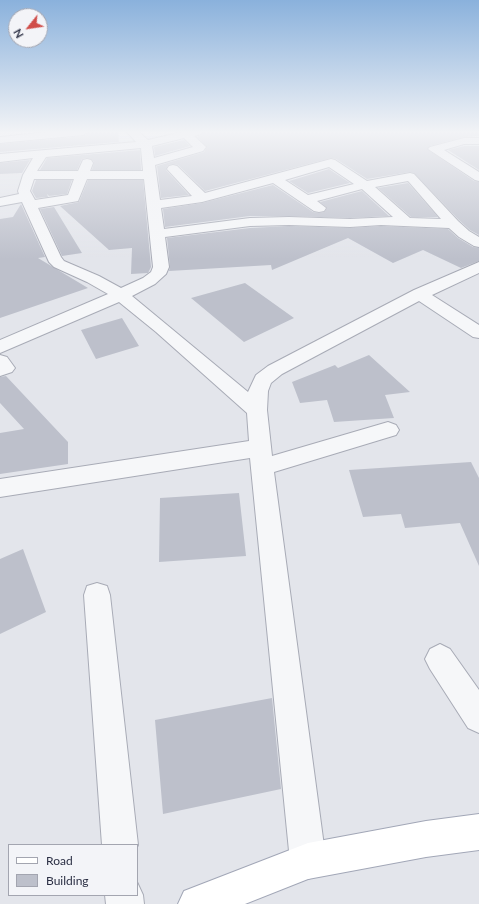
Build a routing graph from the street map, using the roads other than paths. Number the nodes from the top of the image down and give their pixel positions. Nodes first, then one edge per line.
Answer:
1 (103, 174) edge
2 (150, 174) edge
3 (178, 174) edge
4 (293, 174) edge
5 (347, 174) edge
6 (29, 175) joint
7 (83, 176) junction
8 (275, 179) junction
9 (365, 185) junction
10 (202, 198) junction
11 (308, 199) junction
12 (0, 201) edge
13 (28, 201) junction
14 (154, 204) junction
15 (406, 222) junction
16 (340, 223) junction
17 (453, 224) junction
18 (158, 234) junction
19 (479, 243) edge
20 (479, 267) edge
21 (420, 294) junction
22 (121, 295) junction
23 (479, 333) edge
24 (0, 347) edge
25 (0, 361) edge
26 (0, 370) edge
27 (257, 410) junction
28 (388, 430) dead end
29 (262, 457) junction
30 (0, 488) edge
31 (97, 595) dead end
32 (440, 659) dead end
33 (479, 718) edge
34 (479, 832) edge
35 (120, 844) edge
36 (308, 861) junction
37 (197, 904) edge

1 - 7 street
2 - 14 street
3 - 10 street
4 - 8 street
5 - 9 street
6 - 7 street
6 - 13 street
7 - 13 street
8 - 10 street
8 - 11 street
9 - 11 street
9 - 15 street
9 - 17 street
10 - 14 street
11 - 16 street
12 - 13 street
13 - 22 street
14 - 18 street
15 - 16 street
15 - 17 street
16 - 18 street
17 - 19 street
18 - 22 street
20 - 21 street
21 - 23 street
21 - 27 street
22 - 24 street
22 - 27 street
25 - 26 street
27 - 29 street
28 - 29 street
29 - 30 street
29 - 36 street
31 - 35 street
32 - 33 street
34 - 36 main road
36 - 37 main road

